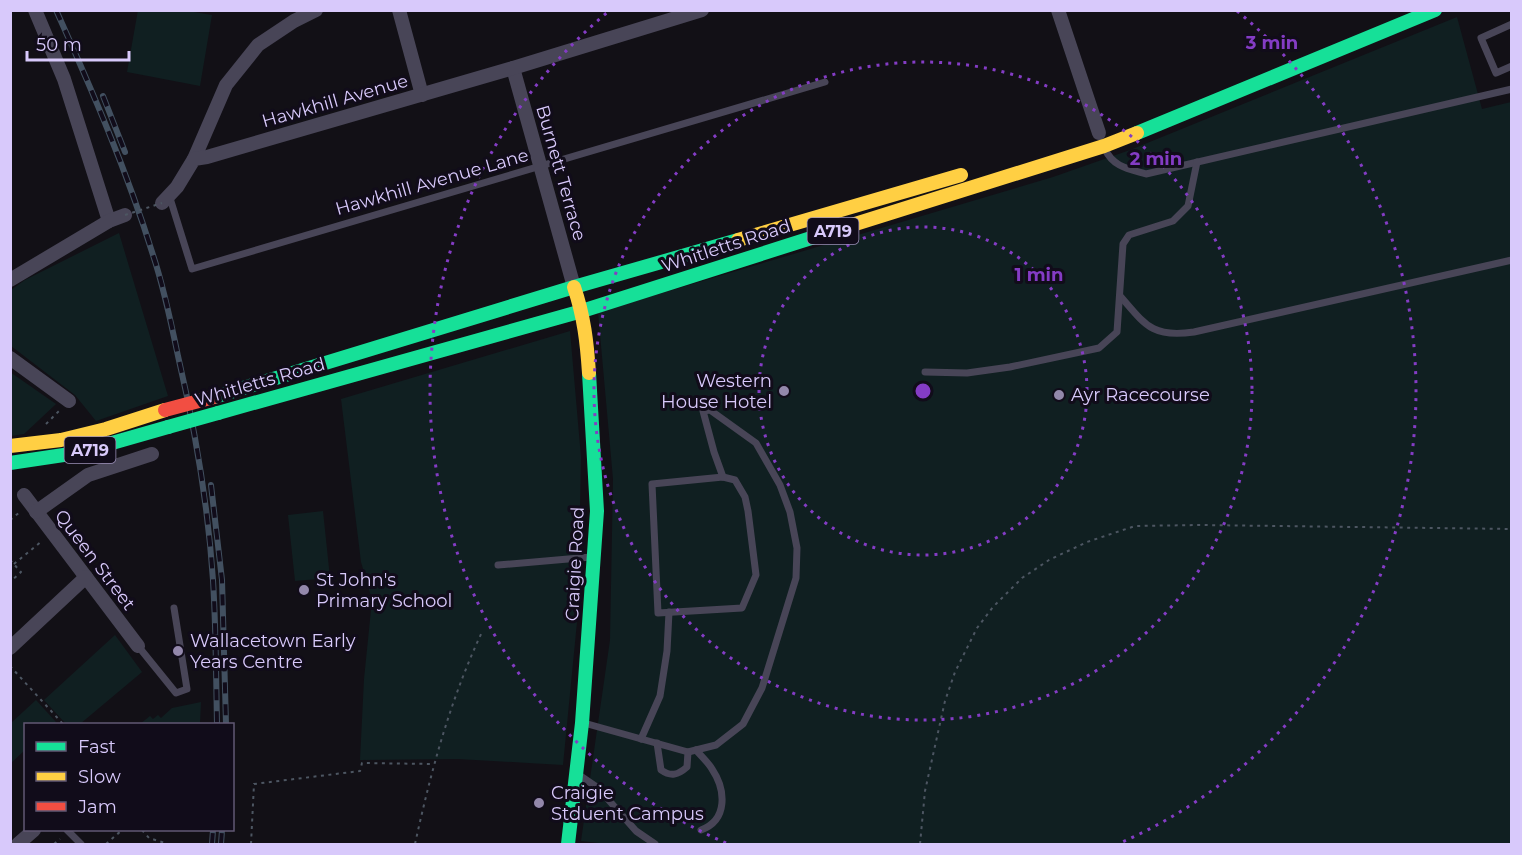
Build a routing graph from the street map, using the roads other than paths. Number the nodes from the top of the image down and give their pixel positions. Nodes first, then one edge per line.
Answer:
1 (35, 10) edge
2 (316, 10) edge
3 (399, 10) edge
4 (702, 10) edge
5 (1058, 10) edge
6 (1406, 10) edge
7 (1435, 10) edge
8 (1512, 24) edge
9 (1512, 66) edge
10 (513, 68) junction
11 (825, 82) dead end
12 (1512, 89) edge
13 (422, 95) junction
14 (1102, 139) junction
15 (1019, 158) dead end
16 (194, 159) junction
17 (1197, 162) junction
18 (540, 167) junction
19 (974, 171) dead end
20 (166, 199) joint
21 (125, 215) road end
22 (109, 221) junction
23 (1512, 260) edge
24 (10, 280) edge
25 (574, 287) junction
26 (1121, 297) junction
27 (582, 312) junction
28 (10, 358) edge
29 (319, 365) junction
30 (925, 372) dead end
31 (322, 384) junction
32 (69, 401) dead end
33 (10, 446) edge
34 (152, 454) dead end
35 (10, 463) edge
36 (723, 477) junction
37 (24, 495) dead end
38 (36, 512) junction
39 (594, 556) junction
40 (498, 565) dead end
41 (86, 577) junction
42 (174, 608) dead end
43 (669, 612) junction
44 (138, 646) joint
45 (10, 648) edge
46 (582, 723) junction
47 (641, 739) junction
48 (657, 743) junction
49 (692, 751) junction
50 (577, 773) junction
51 (701, 830) dead end
52 (33, 831) edge
53 (69, 831) edge
54 (18, 844) edge
55 (81, 844) edge
56 (568, 844) edge
57 (654, 844) edge

1 - 22 street
2 - 16 street
3 - 13 street
4 - 10 street, Hawkhill Avenue
5 - 14 street
6 - 14 main road, Whitletts Road / A719
7 - 14 main road, Whitletts Road / A719
8 - 9 lane
10 - 13 street, Hawkhill Avenue
10 - 18 street, Burnett Terrace
11 - 18 lane, Hawkhill Avenue Lane
12 - 17 lane
13 - 16 street, Hawkhill Avenue
14 - 15 main road, Whitletts Road / A719
14 - 17 lane
14 - 27 main road, Whitletts Road / A719
16 - 20 street
17 - 26 lane
18 - 20 lane, Hawkhill Avenue Lane
18 - 25 street, Burnett Terrace
19 - 25 main road, Whitletts Road / A719
21 - 22 street
22 - 24 street
23 - 26 lane
25 - 27 main road, Craigie Road
25 - 29 main road, Whitletts Road / A719
26 - 30 lane
27 - 31 main road, Whitletts Road / A719
27 - 39 main road, Craigie Road
28 - 32 street
29 - 31 lane
29 - 33 main road, Whitletts Road / A719, bridge
31 - 35 main road, Whitletts Road / A719, bridge
34 - 38 street
36 - 43 lane
36 - 43 lane
36 - 49 lane
37 - 38 street, Queen Street
38 - 41 street, Queen Street
39 - 40 lane
39 - 46 main road, Craigie Road
41 - 44 street, Queen Street
41 - 45 street
42 - 44 lane
43 - 47 lane
46 - 47 lane
46 - 50 main road, Craigie Road
47 - 48 lane
48 - 49 lane
48 - 49 lane
49 - 51 lane
50 - 56 main road, Craigie Road
50 - 57 lane
52 - 54 street
53 - 55 lane

